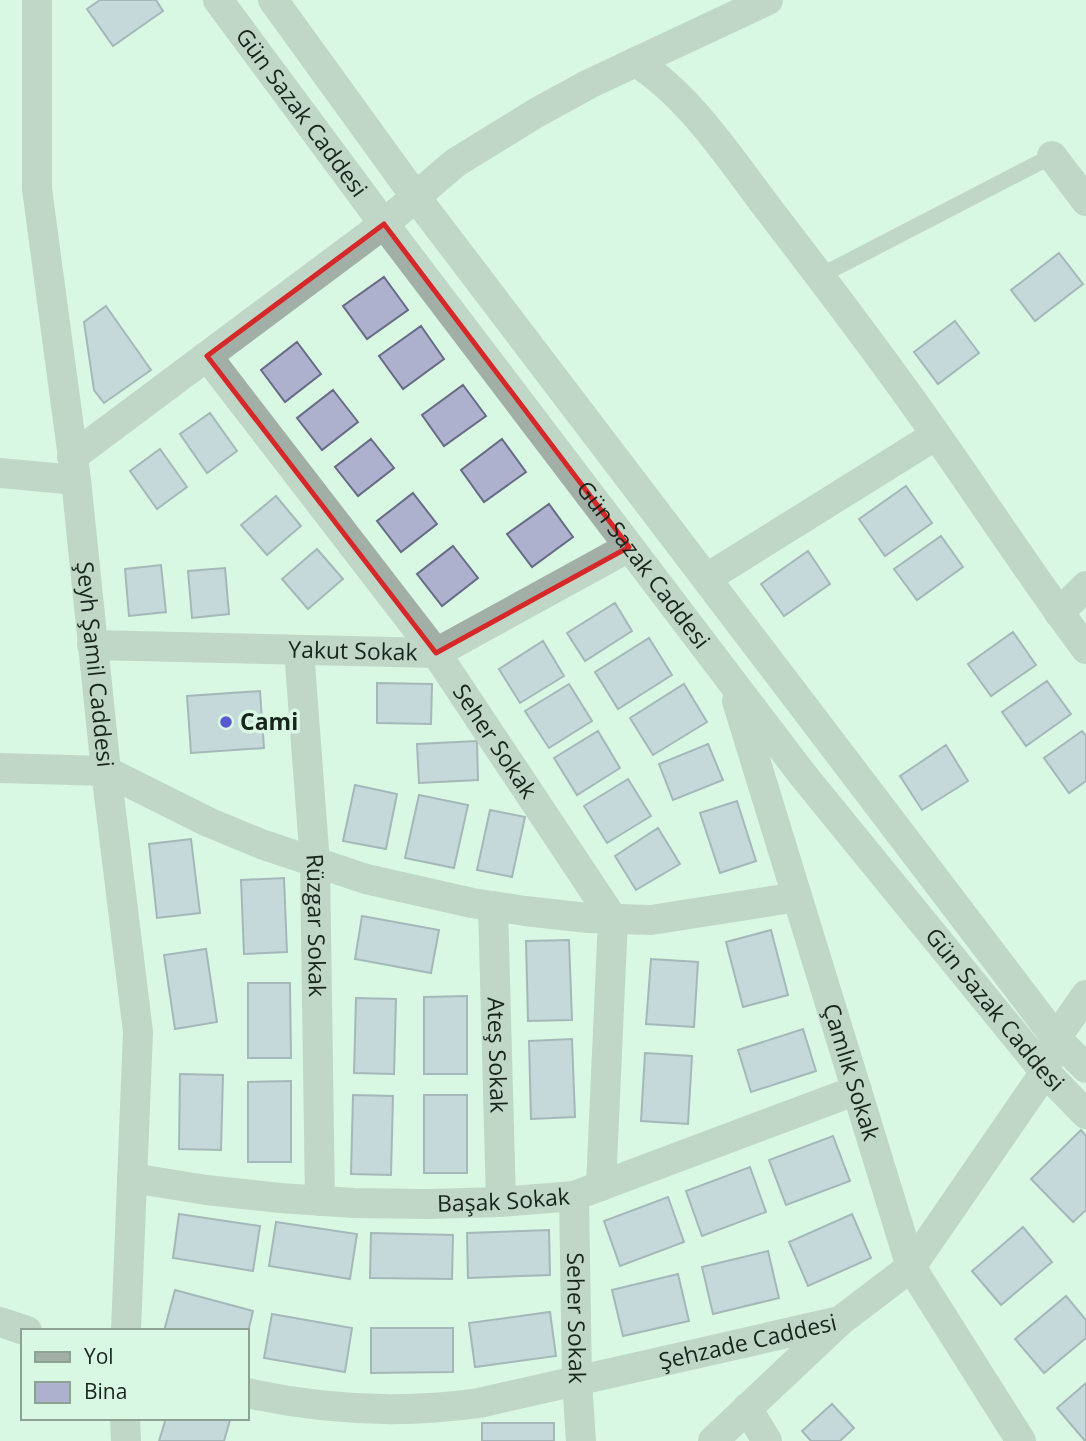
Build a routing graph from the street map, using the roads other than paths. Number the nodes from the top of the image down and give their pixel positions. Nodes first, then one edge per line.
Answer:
1 (37, 0) edge
2 (218, 0) edge
3 (273, 0) edge
4 (768, 0) edge
5 (635, 62) junction
6 (1052, 156) joint
7 (415, 195) junction
8 (1086, 201) edge
9 (384, 224) junction
10 (820, 276) junction
11 (207, 356) junction
12 (936, 435) junction
13 (74, 468) junction
14 (0, 473) edge
15 (629, 547) junction
16 (707, 578) junction
17 (1086, 586) edge
18 (1059, 613) junction
19 (92, 645) junction
20 (1086, 649) edge
21 (299, 650) junction
22 (436, 653) junction
23 (731, 681) junction
24 (0, 768) edge
25 (106, 771) junction
26 (314, 863) junction
27 (797, 897) junction
28 (493, 906) junction
29 (613, 919) junction
30 (1086, 995) edge
31 (1056, 1038) junction
32 (1086, 1068) edge
33 (1045, 1072) junction
34 (857, 1090) junction
35 (1086, 1114) edge
36 (132, 1178) junction
37 (587, 1191) junction
38 (320, 1201) junction
39 (501, 1202) junction
40 (911, 1267) junction
41 (840, 1321) junction
42 (0, 1322) edge
43 (21, 1329) edge
44 (126, 1329) edge
45 (578, 1381) junction
46 (248, 1392) edge
47 (747, 1408) junction
48 (125, 1420) edge
49 (126, 1441) edge
50 (581, 1441) edge
51 (713, 1441) edge
52 (767, 1441) edge
53 (1021, 1441) edge

1 - 13 street, Şeyh Şamil Caddesi
2 - 9 street, Gün Sazak Caddesi
3 - 7 street, Gün Sazak Caddesi
4 - 5 street
5 - 7 street
5 - 10 street
6 - 8 street
6 - 10 lane
7 - 9 street
7 - 16 street, Gün Sazak Caddesi
9 - 11 street
9 - 15 street, Gün Sazak Caddesi
10 - 12 street
11 - 13 street
11 - 22 street, Seher Sokak
12 - 16 street
12 - 18 street
13 - 14 street
13 - 19 street, Şeyh Şamil Caddesi
15 - 22 street, Yakut Sokak
15 - 23 street, Gün Sazak Caddesi
16 - 31 street, Gün Sazak Caddesi
17 - 18 street
18 - 20 street
19 - 21 street, Yakut Sokak
19 - 25 street, Şeyh Şamil Caddesi
21 - 22 street, Yakut Sokak
21 - 26 street, Rüzgar Sokak
22 - 29 street, Seher Sokak
23 - 27 street, Çamlık Sokak
23 - 33 street, Gün Sazak Caddesi
24 - 25 street
25 - 26 street
25 - 36 street, Şeyh Şamil Caddesi
26 - 28 street
26 - 38 street, Rüzgar Sokak
27 - 29 street
27 - 34 street, Çamlık Sokak
28 - 29 street
28 - 39 street, Ateş Sokak
29 - 37 street, Seher Sokak
30 - 31 street, Şehzade Caddesi
31 - 32 street, Gün Sazak Caddesi
31 - 33 street, Şehzade Caddesi
33 - 35 street, Gün Sazak Caddesi
33 - 40 street, Şehzade Caddesi
34 - 37 street, Başak Sokak
34 - 40 street, Çamlık Sokak
36 - 38 street, Başak Sokak
36 - 44 street, Şeyh Şamil Caddesi
37 - 39 street, Başak Sokak
37 - 45 street, Seher Sokak
38 - 39 street, Başak Sokak
40 - 41 street, Şehzade Caddesi
40 - 53 street, Çamlık Sokak
41 - 45 street, Şehzade Caddesi
41 - 47 street
42 - 43 street
45 - 46 street, Şehzade Caddesi
45 - 50 street, Seher Sokak
47 - 51 street
47 - 52 street
48 - 49 street

